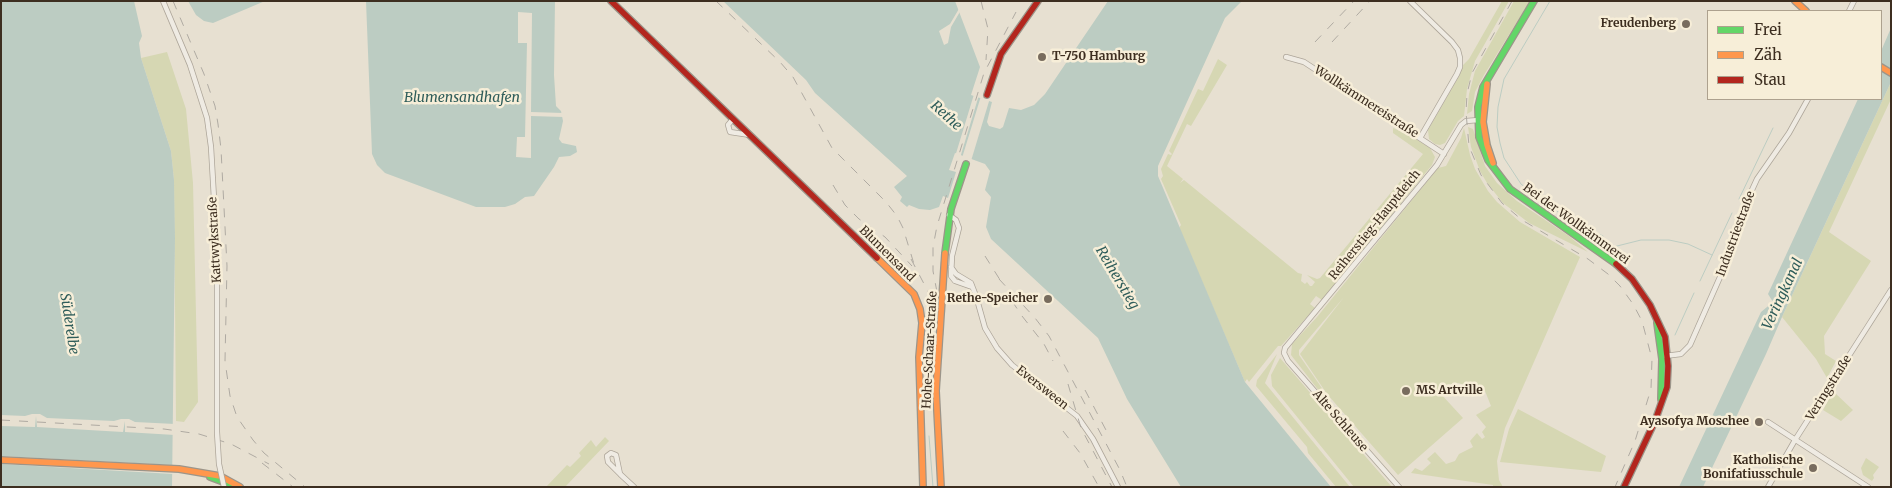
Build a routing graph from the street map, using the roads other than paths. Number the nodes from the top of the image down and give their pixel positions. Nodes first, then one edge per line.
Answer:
1 (163, 1) edge
2 (611, 1) edge
3 (1038, 1) edge
4 (1410, 1) edge
5 (1534, 1) edge
6 (1795, 1) edge
7 (1805, 10) edge
8 (1286, 57) dead end
9 (987, 95) dead end
10 (1807, 100) edge
11 (733, 119) junction
12 (1480, 120) junction
13 (750, 135) junction
14 (1420, 138) junction
15 (1444, 154) junction
16 (966, 164) dead end
17 (950, 215) junction
18 (1891, 290) edge
19 (1657, 320) junction
20 (1284, 353) joint
21 (1668, 355) junction
22 (1662, 359) junction
23 (1660, 408) junction
24 (1768, 422) dead end
25 (1796, 440) junction
26 (1, 460) edge
27 (620, 474) dead end
28 (213, 476) junction
29 (224, 487) edge
30 (235, 487) edge
31 (240, 487) edge
32 (634, 487) edge
33 (923, 487) edge
34 (942, 487) edge
35 (1118, 487) edge
36 (1399, 487) edge
37 (1624, 487) edge
38 (1768, 487) edge
39 (1868, 487) edge

1 - 29 street, Kattwykstraße, bridge
2 - 11 main road, Blumensand
3 - 9 main road
4 - 14 street
5 - 12 main road, Bei der Wollkämmerei
6 - 7 main road
8 - 14 street, Wollkämmereistraße
10 - 21 street, Industriestraße
11 - 13 main road, Blumensand
11 - 13 street, Blumensand
12 - 15 street, Reiherstieg-Hauptdeich
12 - 19 main road, Bei der Wollkämmerei
13 - 33 main road, Blumensand
14 - 15 street, Wollkämmereistraße
15 - 20 street, Reiherstieg-Hauptdeich
16 - 17 main road, Hohe-Schaar-Straße
17 - 34 main road, Hohe-Schaar-Straße, bridge
17 - 35 street, Eversween
18 - 25 street, Veringstraße
19 - 21 main road, Bei der Wollkämmerei
19 - 22 main road, Bei der Wollkämmerei
20 - 36 street, Alte Schleuse
21 - 22 street, Industriestraße
21 - 23 main road, Bei der Wollkämmerei
22 - 23 main road, Bei der Wollkämmerei
23 - 37 main road, Bei der Wollkämmerei
24 - 25 street
25 - 38 street, Veringstraße
25 - 39 street
26 - 28 main road
27 - 32 street
28 - 30 main road
28 - 31 main road

